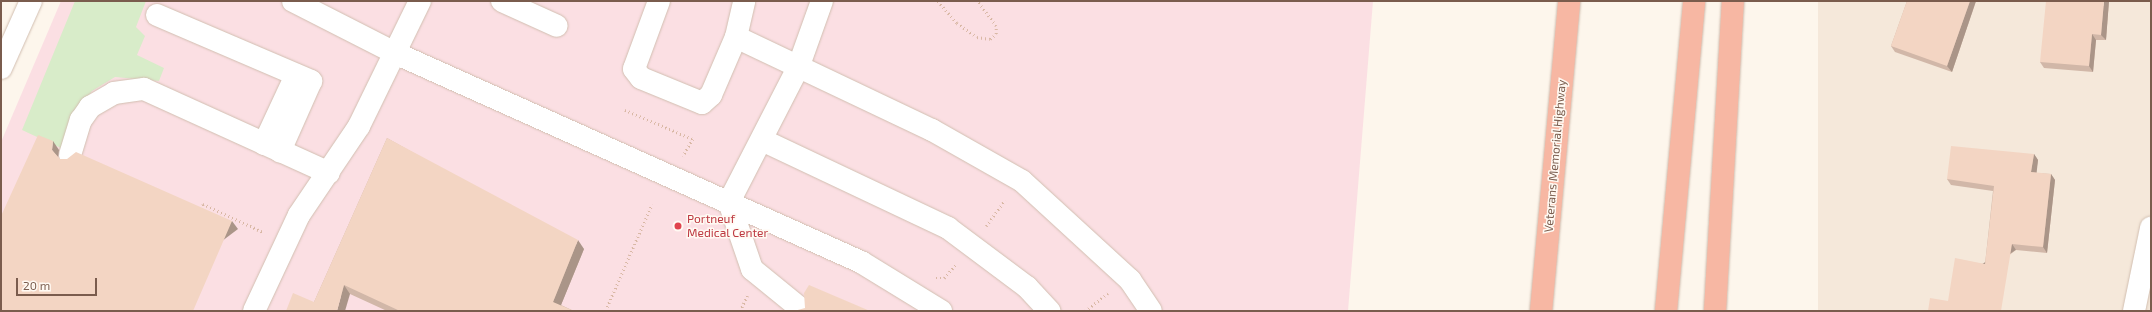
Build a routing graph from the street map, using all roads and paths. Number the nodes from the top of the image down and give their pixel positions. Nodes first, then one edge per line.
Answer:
1 (31, 1) edge
2 (293, 1) edge
3 (420, 1) edge
4 (502, 1) edge
5 (659, 1) edge
6 (744, 1) edge
7 (822, 1) edge
8 (938, 1) edge
9 (977, 1) edge
10 (1569, 1) edge
11 (1694, 1) edge
12 (1733, 1) edge
13 (156, 15) dead end
14 (557, 26) dead end
15 (736, 37) junction
16 (395, 53) junction
17 (1, 68) edge
18 (798, 68) junction
19 (625, 110) dead end
20 (762, 140) junction
21 (272, 147) junction
22 (70, 154) dead end
23 (682, 158) dead end
24 (329, 173) junction
25 (1007, 197) dead end
26 (729, 202) junction
27 (652, 204) dead end
28 (201, 209) edge
29 (984, 228) dead end
30 (2151, 228) edge
31 (268, 234) dead end
32 (959, 260) dead end
33 (929, 277) dead end
34 (1112, 290) dead end
35 (747, 295) dead end
36 (607, 307) dead end
37 (801, 309) edge
38 (254, 311) edge
39 (740, 311) edge
40 (940, 311) edge
41 (1049, 311) edge
42 (1085, 311) edge
43 (1151, 311) edge
44 (1541, 311) edge
45 (1666, 311) edge
46 (1715, 311) edge
47 (2134, 311) edge

1 - 17 street
2 - 16 street
3 - 16 street
4 - 14 street
5 - 15 street
6 - 15 street
7 - 18 street
8 - 9 path
10 - 44 highway, Veterans Memorial Highway
11 - 45 highway
12 - 46 highway
13 - 21 street
15 - 18 street
16 - 24 street
16 - 26 street
18 - 20 street
18 - 43 street
19 - 23 path
20 - 26 street
20 - 41 street
21 - 22 street
21 - 24 street
24 - 38 street
25 - 29 path
26 - 37 street
26 - 40 street
27 - 36 path
28 - 31 path
30 - 47 street
32 - 33 path
34 - 42 path
35 - 39 path

